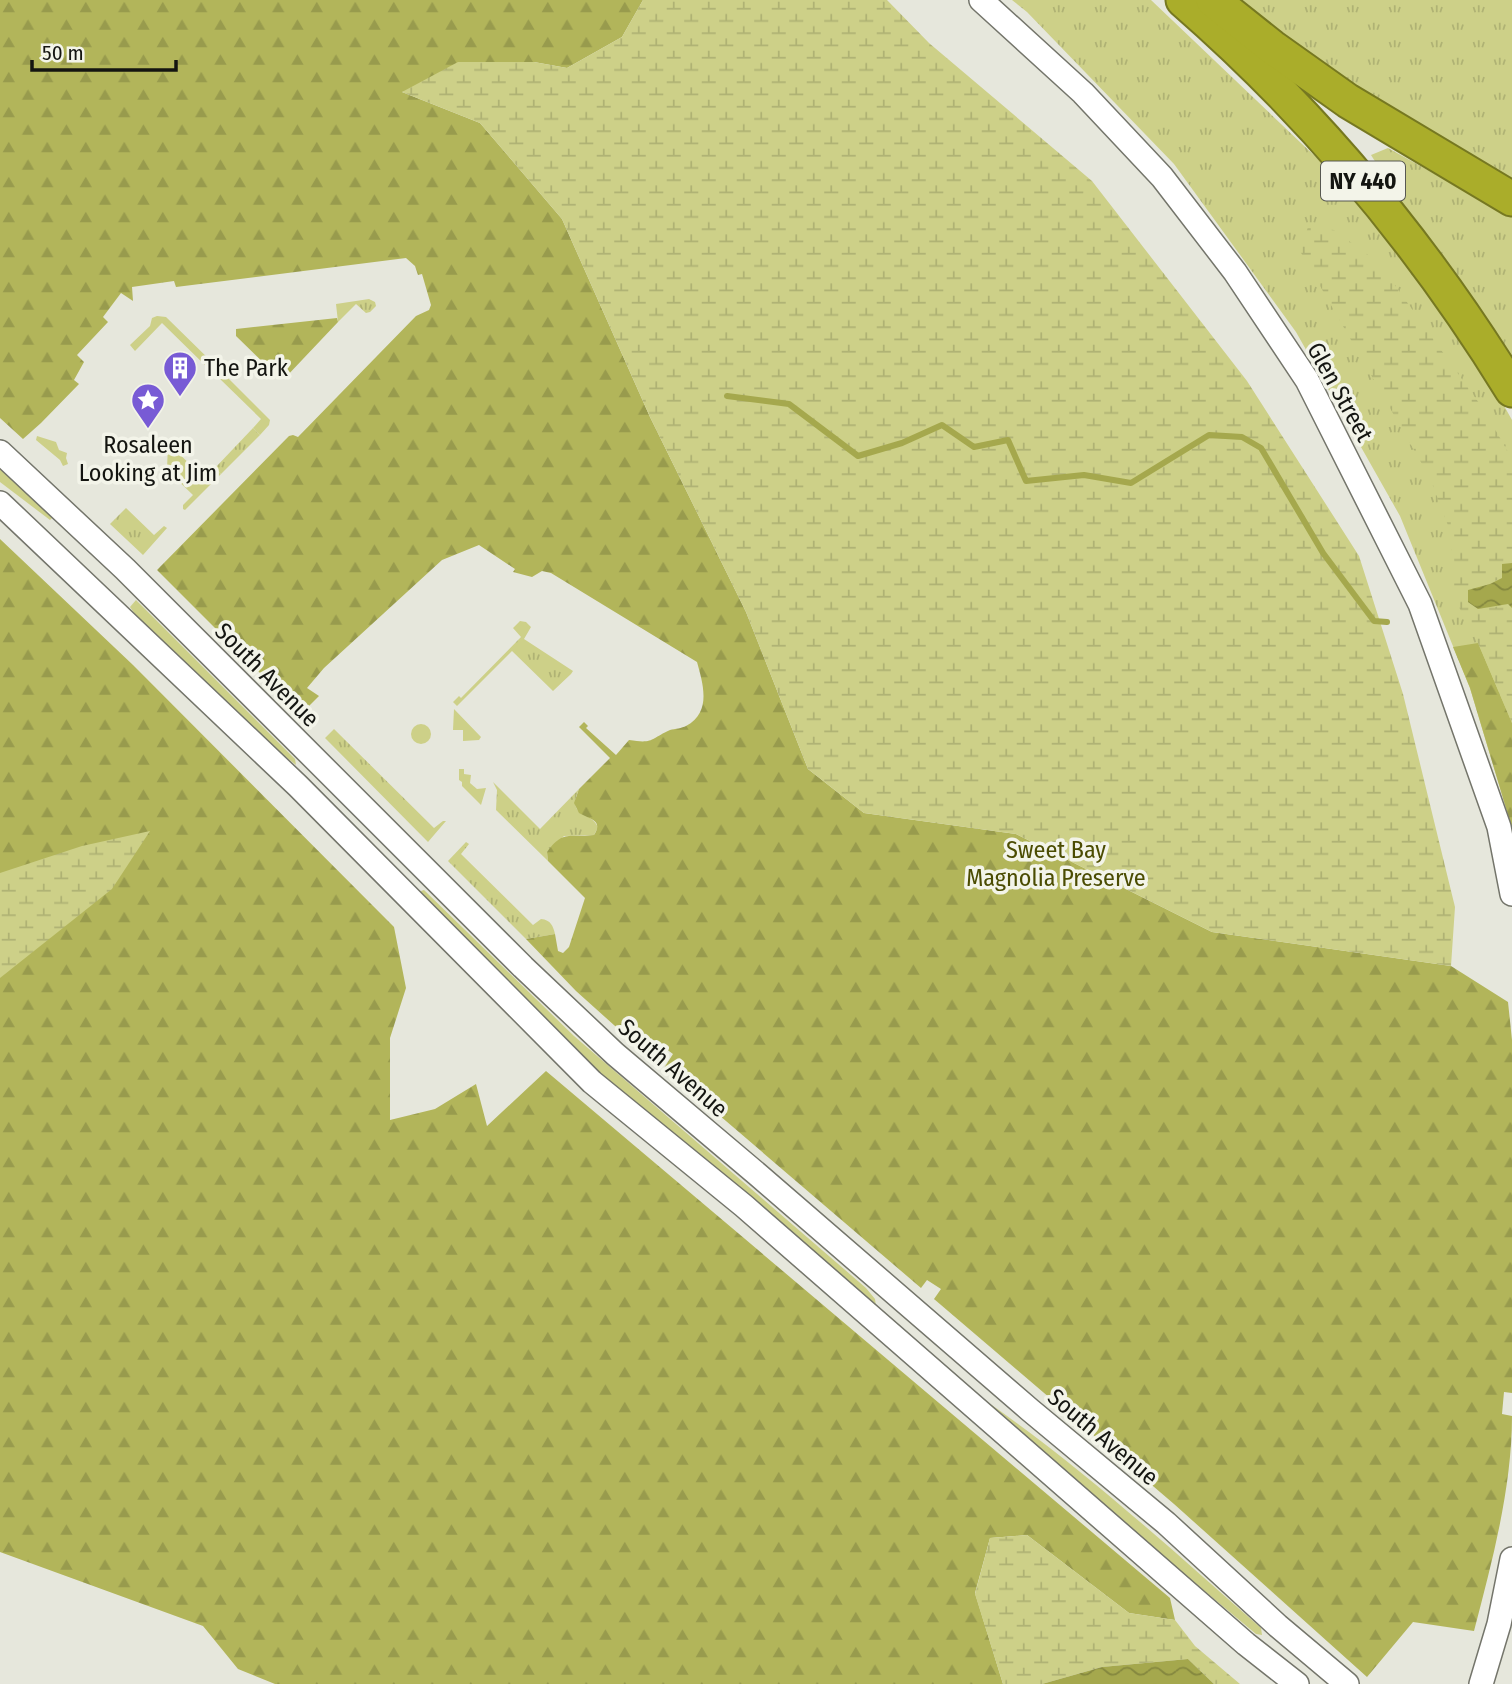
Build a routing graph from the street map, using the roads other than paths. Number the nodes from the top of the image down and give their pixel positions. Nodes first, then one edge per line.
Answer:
1 (981, 0) edge
2 (1183, 0) edge
3 (1213, 0) edge
4 (1512, 199) edge
5 (1512, 390) edge
6 (0, 452) edge
7 (0, 503) edge
8 (1512, 894) edge
9 (1512, 1559) edge
10 (1297, 1684) edge
11 (1347, 1684) edge
12 (1481, 1684) edge

1 - 8 street, Glen Street
2 - 5 highway, NY 440
3 - 4 highway
6 - 11 street, South Avenue
7 - 10 street
9 - 12 street

